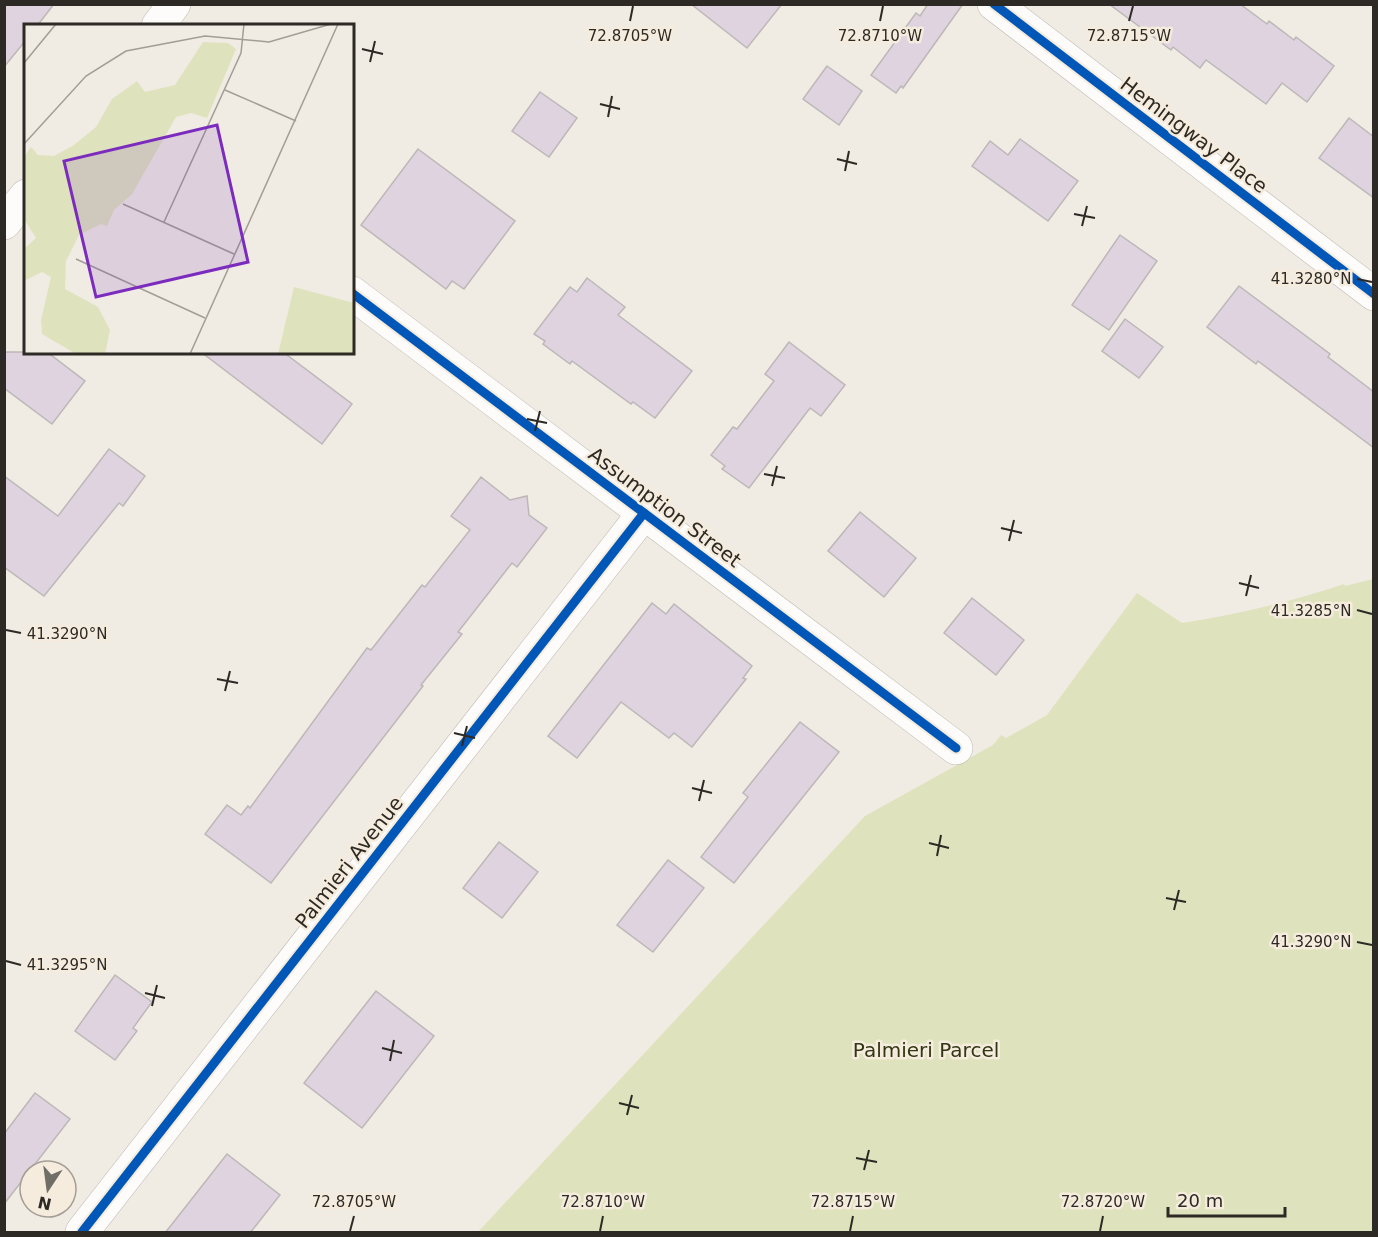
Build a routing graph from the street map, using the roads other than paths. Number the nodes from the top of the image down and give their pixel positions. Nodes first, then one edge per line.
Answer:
1 (174, 4) edge
2 (994, 4) edge
3 (159, 24) edge
4 (24, 199) edge
5 (4, 224) edge
6 (1374, 294) edge
7 (354, 295) edge
8 (644, 513) junction
9 (956, 748) dead end
10 (82, 1233) edge

1 - 3 street
2 - 6 street, Hemingway Place
4 - 5 street
7 - 8 street, Assumption Street
8 - 9 street, Assumption Street
8 - 10 street, Palmieri Avenue

